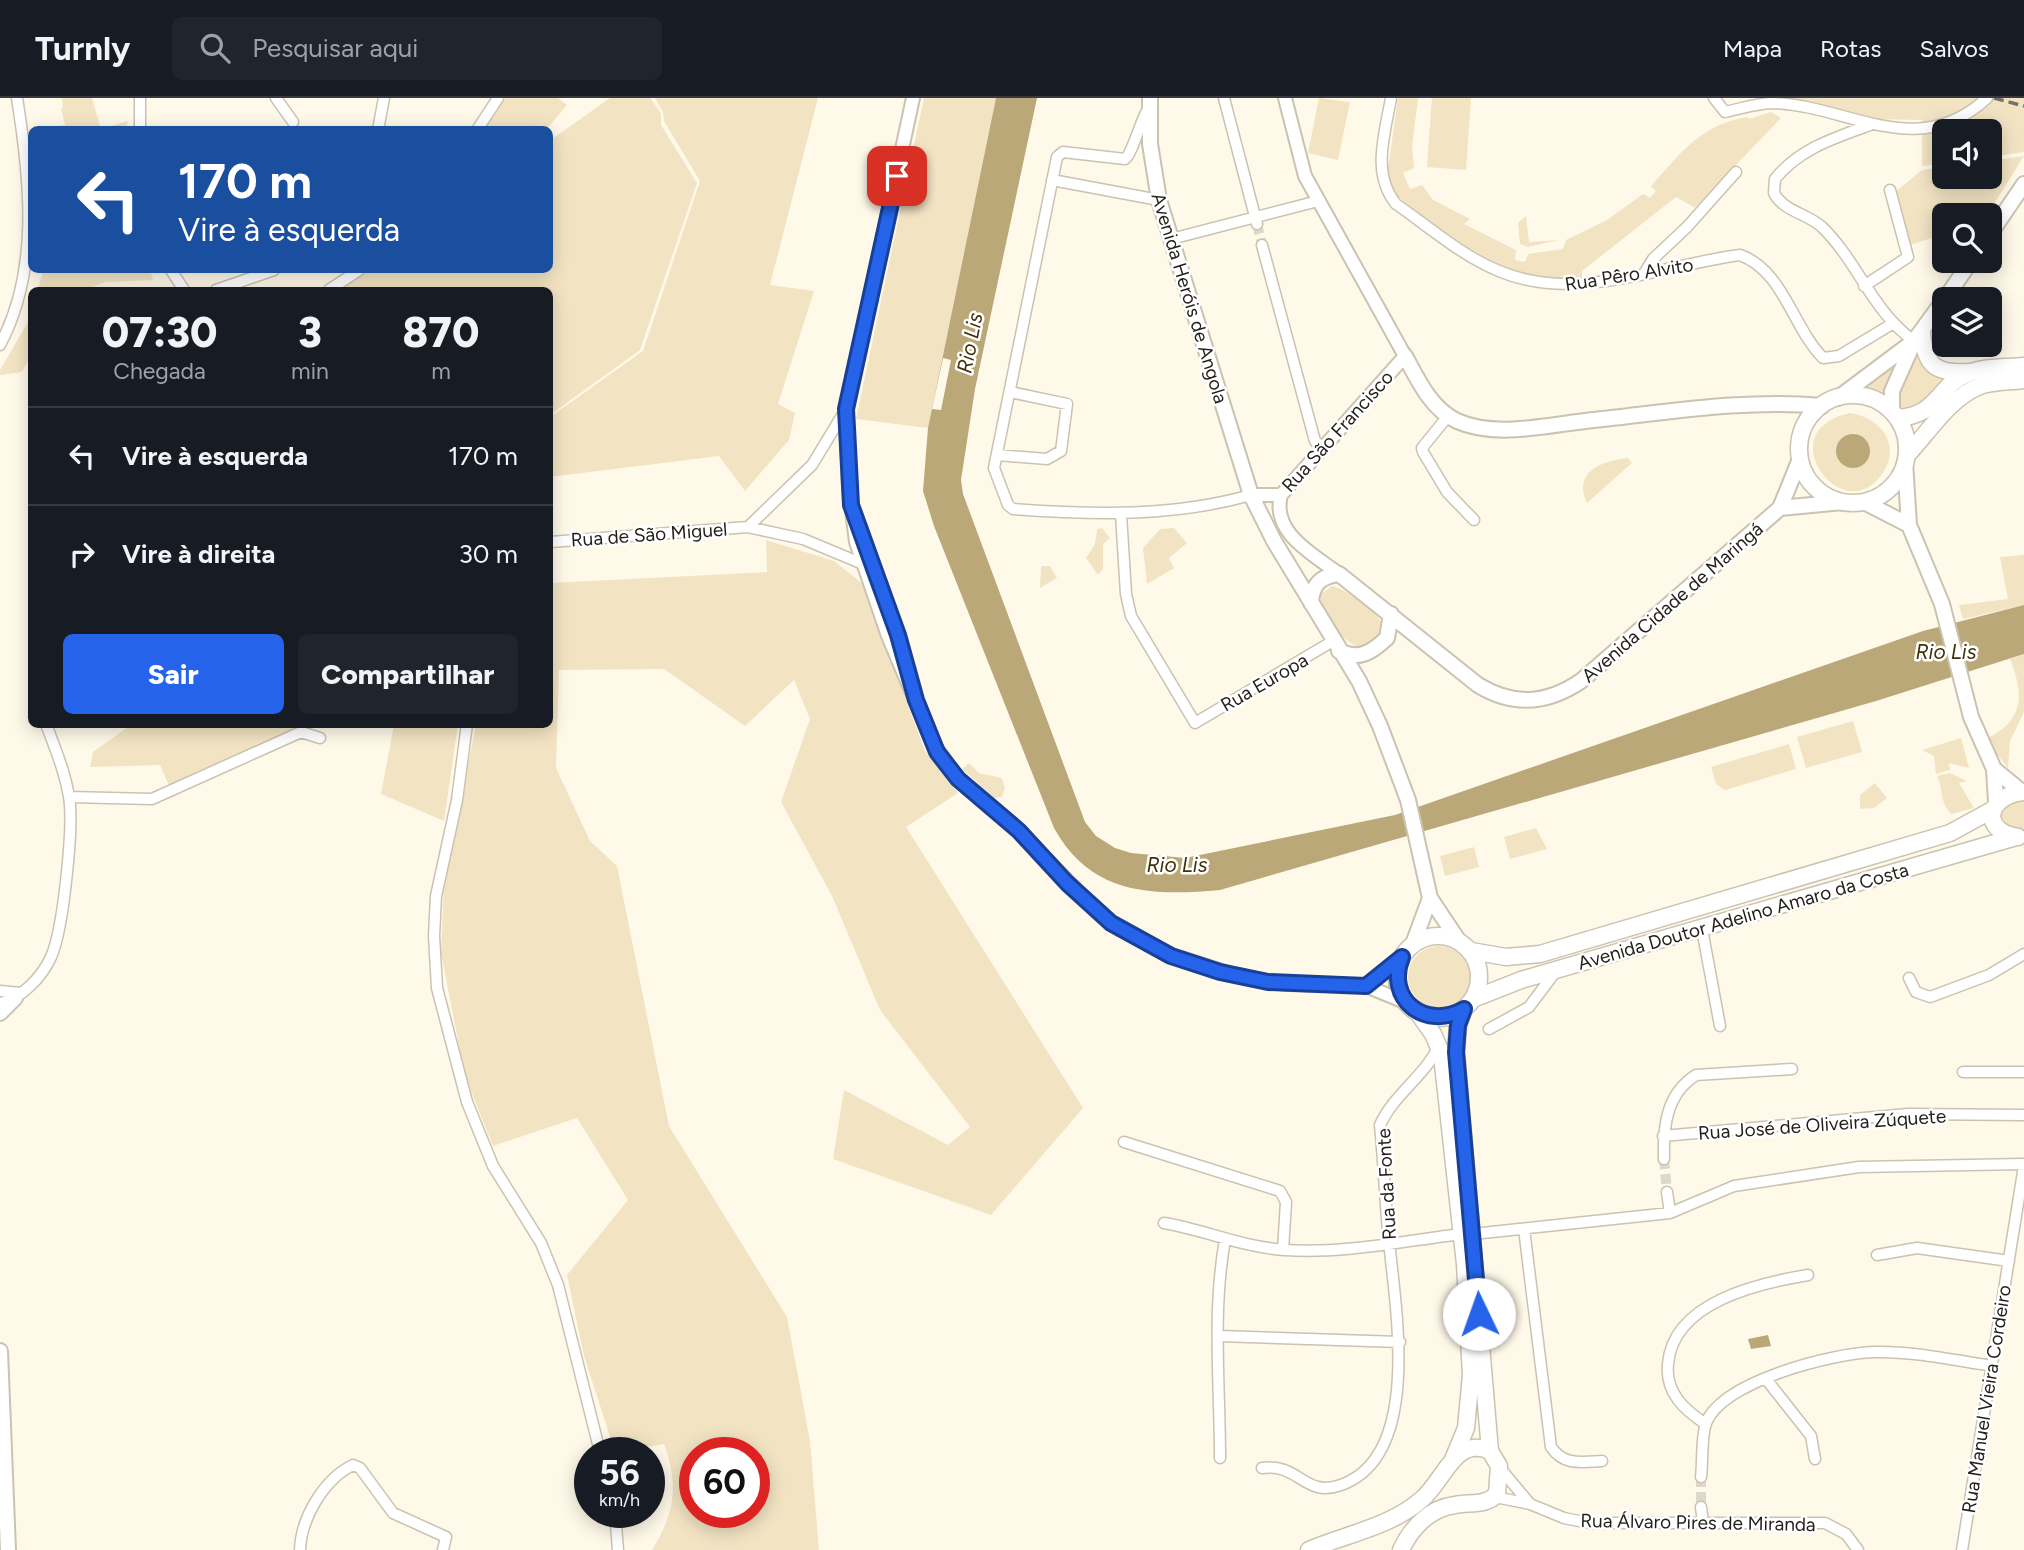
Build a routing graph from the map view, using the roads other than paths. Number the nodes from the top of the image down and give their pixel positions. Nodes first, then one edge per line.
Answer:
1 (17, 98) edge
2 (140, 98) edge
3 (276, 98) edge
4 (384, 98) edge
5 (498, 98) edge
6 (913, 98) edge
7 (1224, 98) edge
8 (1285, 98) edge
9 (1391, 98) edge
10 (1714, 98) edge
11 (1987, 98) edge
12 (1149, 104) edge
13 (293, 122) dead end
14 (1870, 125) junction
15 (140, 126) edge
16 (379, 126) edge
17 (480, 126) edge
18 (1736, 172) dead end
19 (1052, 180) junction
20 (2024, 184) edge
21 (1889, 190) dead end
22 (1158, 200) junction
23 (1318, 201) junction
24 (2002, 216) edge
25 (1256, 221) junction
26 (28, 222) edge
27 (28, 239) edge
28 (1171, 239) junction
29 (1262, 245) tunnel mouth
30 (1645, 272) junction
31 (265, 273) edge
32 (354, 273) edge
33 (1864, 286) junction
34 (225, 287) edge
35 (334, 287) edge
36 (1932, 318) edge
37 (1892, 324) junction
38 (1918, 337) junction
39 (0, 345) edge
40 (1405, 356) junction
41 (2024, 366) edge
42 (1969, 372) junction
43 (2024, 380) edge
44 (1010, 392) junction
45 (1838, 398) junction
46 (1822, 405) junction
47 (846, 409) junction
48 (1894, 415) junction
49 (1448, 416) junction
50 (1323, 448) junction
51 (997, 455) junction
52 (1800, 459) junction
53 (1906, 459) junction
54 (1251, 495) junction
55 (1280, 495) junction
56 (1843, 502) junction
57 (1864, 502) junction
58 (1780, 508) junction
59 (1121, 514) junction
60 (1474, 520) dead end
61 (1909, 525) junction
62 (748, 527) junction
63 (553, 542) edge
64 (869, 565) junction
65 (1339, 574) junction
66 (1311, 603) junction
67 (1391, 614) junction
68 (1416, 636) junction
69 (1387, 638) junction
70 (1336, 646) junction
71 (1364, 655) junction
72 (1359, 681) junction
73 (48, 728) edge
74 (466, 728) edge
75 (320, 738) dead end
76 (1994, 769) junction
77 (2023, 792) edge
78 (69, 796) junction
79 (1994, 806) junction
80 (2020, 837) edge
81 (1430, 898) junction
82 (1702, 929) junction
83 (1458, 940) junction
84 (1407, 950) junction
85 (1471, 951) junction
86 (2024, 954) edge
87 (1556, 970) junction
88 (1909, 978) dead end
89 (1366, 986) junction
90 (0, 991) edge
91 (18, 995) junction
92 (0, 1003) edge
93 (1468, 1004) junction
94 (1412, 1008) junction
95 (0, 1013) edge
96 (1720, 1026) dead end
97 (1489, 1029) dead end
98 (1440, 1046) junction
99 (1793, 1069) dead end
100 (1963, 1072) dead end
101 (2024, 1072) edge
102 (2024, 1115) edge
103 (1663, 1136) junction
104 (1124, 1143) dead end
105 (1664, 1159) tunnel mouth
106 (2024, 1165) edge
107 (1667, 1192) tunnel mouth
108 (1670, 1213) junction
109 (1164, 1223) dead end
110 (1524, 1228) junction
111 (1467, 1234) junction
112 (1225, 1240) junction
113 (1389, 1242) junction
114 (1283, 1250) junction
115 (1877, 1255) dead end
116 (2009, 1261) junction
117 (1808, 1275) dead end
118 (1219, 1336) junction
119 (1400, 1342) junction
120 (0, 1351) edge
121 (1992, 1366) junction
122 (1766, 1379) junction
123 (1706, 1424) junction
124 (596, 1437) edge
125 (1490, 1451) junction
126 (1454, 1457) junction
127 (1220, 1458) dead end
128 (1815, 1459) dead end
129 (1602, 1461) dead end
130 (1499, 1466) junction
131 (1262, 1468) dead end
132 (1701, 1477) tunnel mouth
133 (1495, 1497) junction
134 (7, 1503) junction
135 (1530, 1504) junction
136 (1701, 1507) tunnel mouth
137 (0, 1519) edge
138 (1703, 1522) junction
139 (616, 1528) edge
140 (1361, 1533) junction
141 (8, 1550) edge
142 (300, 1550) edge
143 (443, 1550) edge
144 (618, 1550) edge
145 (1309, 1550) edge
146 (1355, 1550) edge
147 (1402, 1550) edge
148 (1858, 1550) edge
149 (1962, 1550) edge

1 - 26 street
2 - 15 street
3 - 13 street
4 - 16 street
5 - 17 street
6 - 47 street
7 - 25 street
8 - 23 street
9 - 30 street, Rua Pêro Alvito
10 - 14 street
11 - 14 street
12 - 19 street
12 - 22 main road, Avenida Heróis de Angola
14 - 33 street
18 - 30 street
19 - 22 street
19 - 44 street
20 - 24 main road
21 - 33 street
22 - 28 main road, Avenida Heróis de Angola
23 - 25 street
23 - 40 street
25 - 28 street
27 - 39 street
28 - 54 main road, Avenida Heróis de Angola
29 - 50 street
30 - 37 street, Rua Pêro Alvito
31 - 34 street
32 - 35 street
33 - 37 street
36 - 38 main road
37 - 38 street
38 - 42 main road
38 - 45 main road
38 - 48 main road
40 - 49 main road
40 - 50 street, Rua São Francisco
41 - 42 main road
42 - 48 main road
43 - 53 main road
44 - 51 street
44 - 51 street
45 - 46 main road
45 - 48 main road
46 - 49 main road
46 - 52 main road
47 - 62 street, Rua de São Miguel
47 - 64 street
48 - 53 main road
49 - 60 street
50 - 55 street, Rua São Francisco
51 - 59 street, Rua São Francisco
52 - 56 main road
52 - 58 main road, Avenida Cidade de Maringá
53 - 57 main road
53 - 61 main road
54 - 55 street, Rua São Francisco
54 - 59 street, Rua São Francisco
54 - 66 main road
55 - 65 street, Avenida Cidade de Maringá
56 - 57 main road
56 - 58 main road, Avenida Cidade de Maringá
57 - 61 main road
58 - 68 main road, Avenida Cidade de Maringá
59 - 70 street, Rua Europa
61 - 76 main road
62 - 63 street, Rua de São Miguel
62 - 64 street, Rua de São Miguel
64 - 89 street
65 - 66 main road
65 - 67 main road, Avenida Cidade de Maringá
66 - 70 main road
67 - 68 main road, Avenida Cidade de Maringá
67 - 69 main road
68 - 69 main road
69 - 71 main road
70 - 71 main road
70 - 72 main road
71 - 72 main road
72 - 81 main road
73 - 78 street
74 - 124 street
75 - 78 street
76 - 77 main road
76 - 79 main road
77 - 79 main road, Avenida Doutor Adelino Amaro da Costa
78 - 91 street
79 - 80 main road
79 - 85 main road, Avenida Doutor Adelino Amaro da Costa
80 - 82 main road, Avenida Doutor Adelino Amaro da Costa
81 - 83 main road
81 - 84 main road
82 - 87 main road, Avenida Doutor Adelino Amaro da Costa
82 - 96 street
83 - 84 main road
83 - 85 main road
84 - 89 street
84 - 94 main road
85 - 93 main road
86 - 88 street
87 - 93 main road, Avenida Doutor Adelino Amaro da Costa
87 - 97 street
89 - 94 street
90 - 91 street
91 - 92 street
91 - 95 main road
93 - 94 main road
93 - 111 main road
94 - 98 main road
98 - 111 main road
98 - 113 street, Rua da Fonte
99 - 103 street
100 - 101 street
102 - 103 street, Rua José de Oliveira Zúquete
103 - 105 street
104 - 114 street
106 - 108 street
106 - 116 street, Rua Manuel Vieira Cordeiro
107 - 108 street
108 - 110 street
109 - 112 street
110 - 111 street
110 - 129 street
111 - 113 street
111 - 125 main road
111 - 126 main road
112 - 114 street
112 - 118 street
113 - 114 street
113 - 119 street, Rua da Fonte
115 - 116 street
116 - 121 street, Rua Manuel Vieira Cordeiro
117 - 123 street
118 - 119 street
118 - 127 street
119 - 131 street, Rua da Fonte
120 - 134 main road
121 - 122 street
121 - 149 street, Rua Manuel Vieira Cordeiro
122 - 123 street
122 - 128 street
123 - 132 street
125 - 126 main road
125 - 130 main road
126 - 140 main road
130 - 133 main road
130 - 135 street, Rua Álvaro Pires de Miranda
133 - 135 street, Rua Álvaro Pires de Miranda
133 - 147 main road
134 - 137 main road
134 - 141 main road
135 - 138 street, Rua Álvaro Pires de Miranda
136 - 138 street
138 - 148 street, Rua Álvaro Pires de Miranda
139 - 144 street
140 - 145 main road
140 - 146 main road
142 - 143 street

